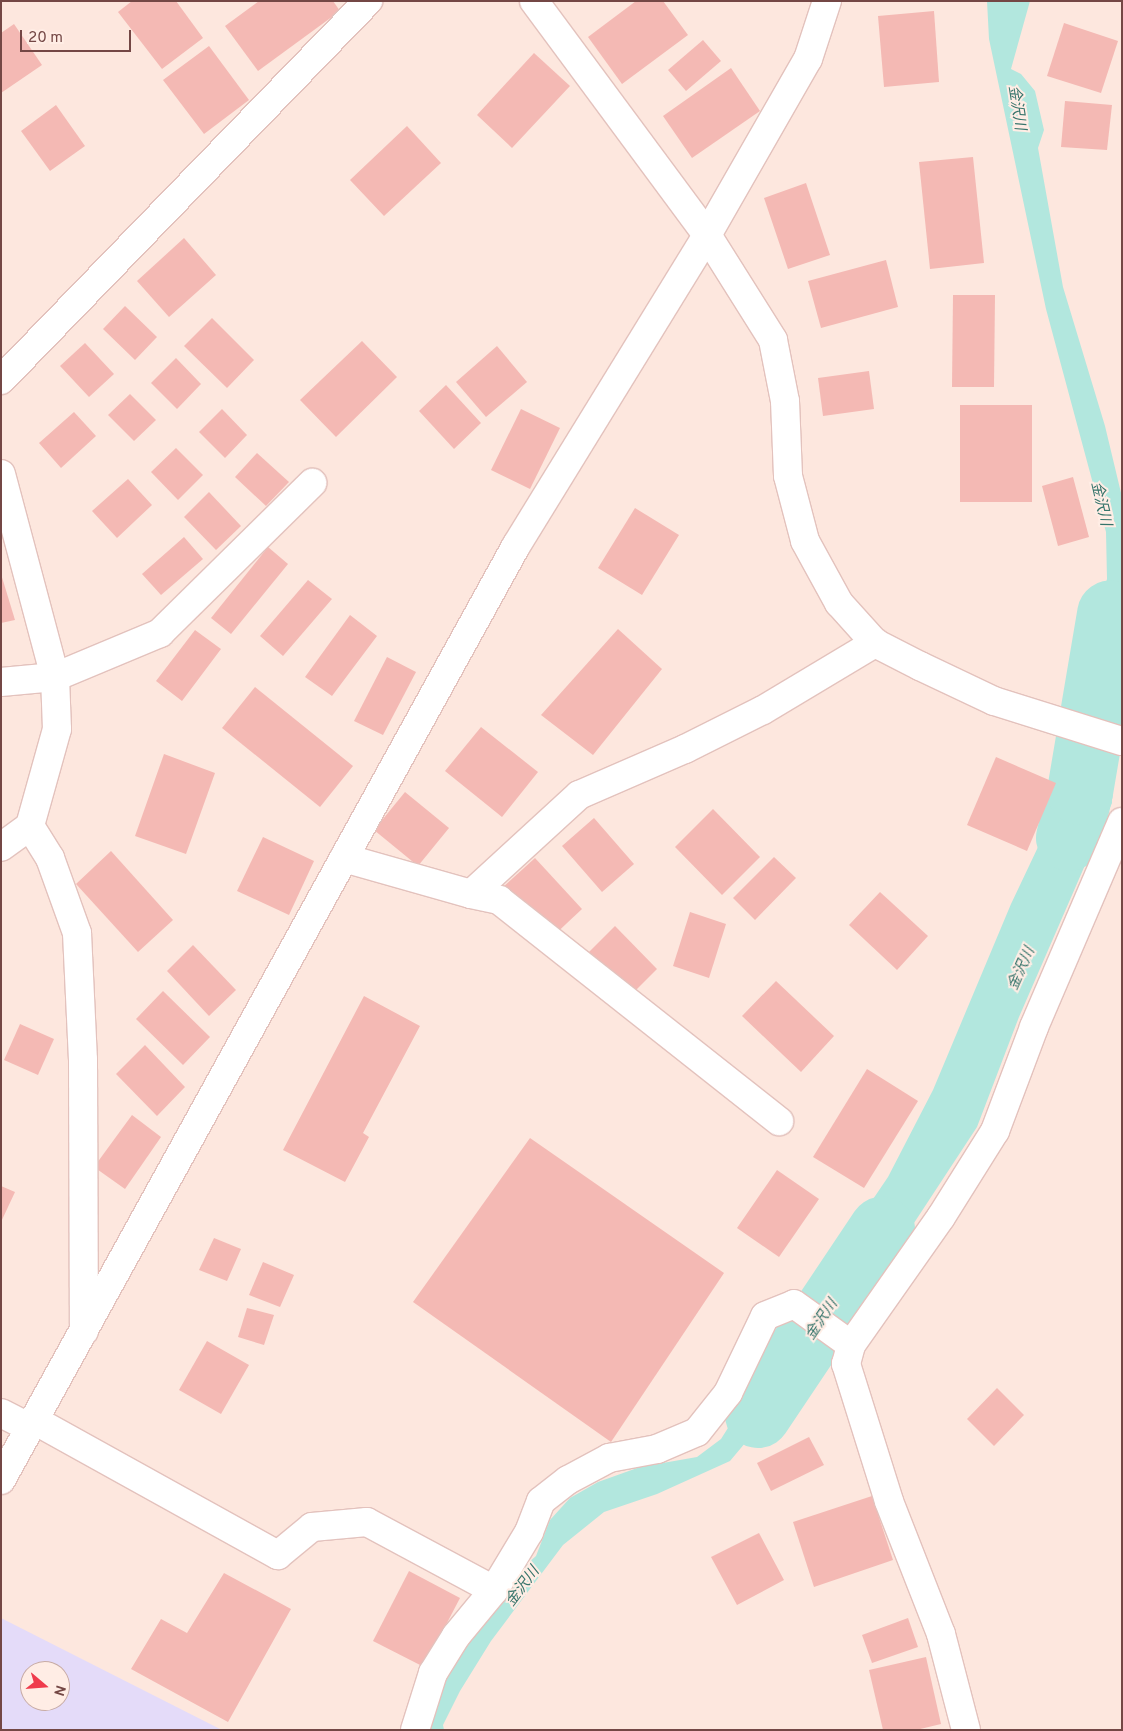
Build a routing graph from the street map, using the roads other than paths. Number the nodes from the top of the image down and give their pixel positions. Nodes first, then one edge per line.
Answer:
1 (368, 1) edge
2 (534, 1) edge
3 (827, 1) edge
4 (708, 235) junction
5 (1, 380) edge
6 (1, 474) edge
7 (312, 482) dead end
8 (875, 643) junction
9 (55, 677) junction
10 (1, 682) edge
11 (1120, 741) edge
12 (1122, 822) edge
13 (30, 826) junction
14 (1, 847) edge
15 (344, 858) junction
16 (472, 894) junction
17 (779, 1121) dead end
18 (84, 1331) junction
19 (851, 1345) junction
20 (1, 1413) edge
21 (32, 1424) junction
22 (1, 1480) edge
23 (494, 1590) junction
24 (415, 1730) edge
25 (966, 1730) edge

1 - 5 street
2 - 4 street
3 - 4 street
4 - 8 street
4 - 15 street
6 - 9 street
7 - 9 street
8 - 11 street
8 - 16 street
9 - 10 street
9 - 13 street
12 - 19 street
13 - 14 street
13 - 18 street
15 - 16 street
15 - 18 street
16 - 17 street
18 - 21 street
19 - 23 street
19 - 25 street
20 - 21 street
21 - 22 street
21 - 23 street
23 - 24 street

